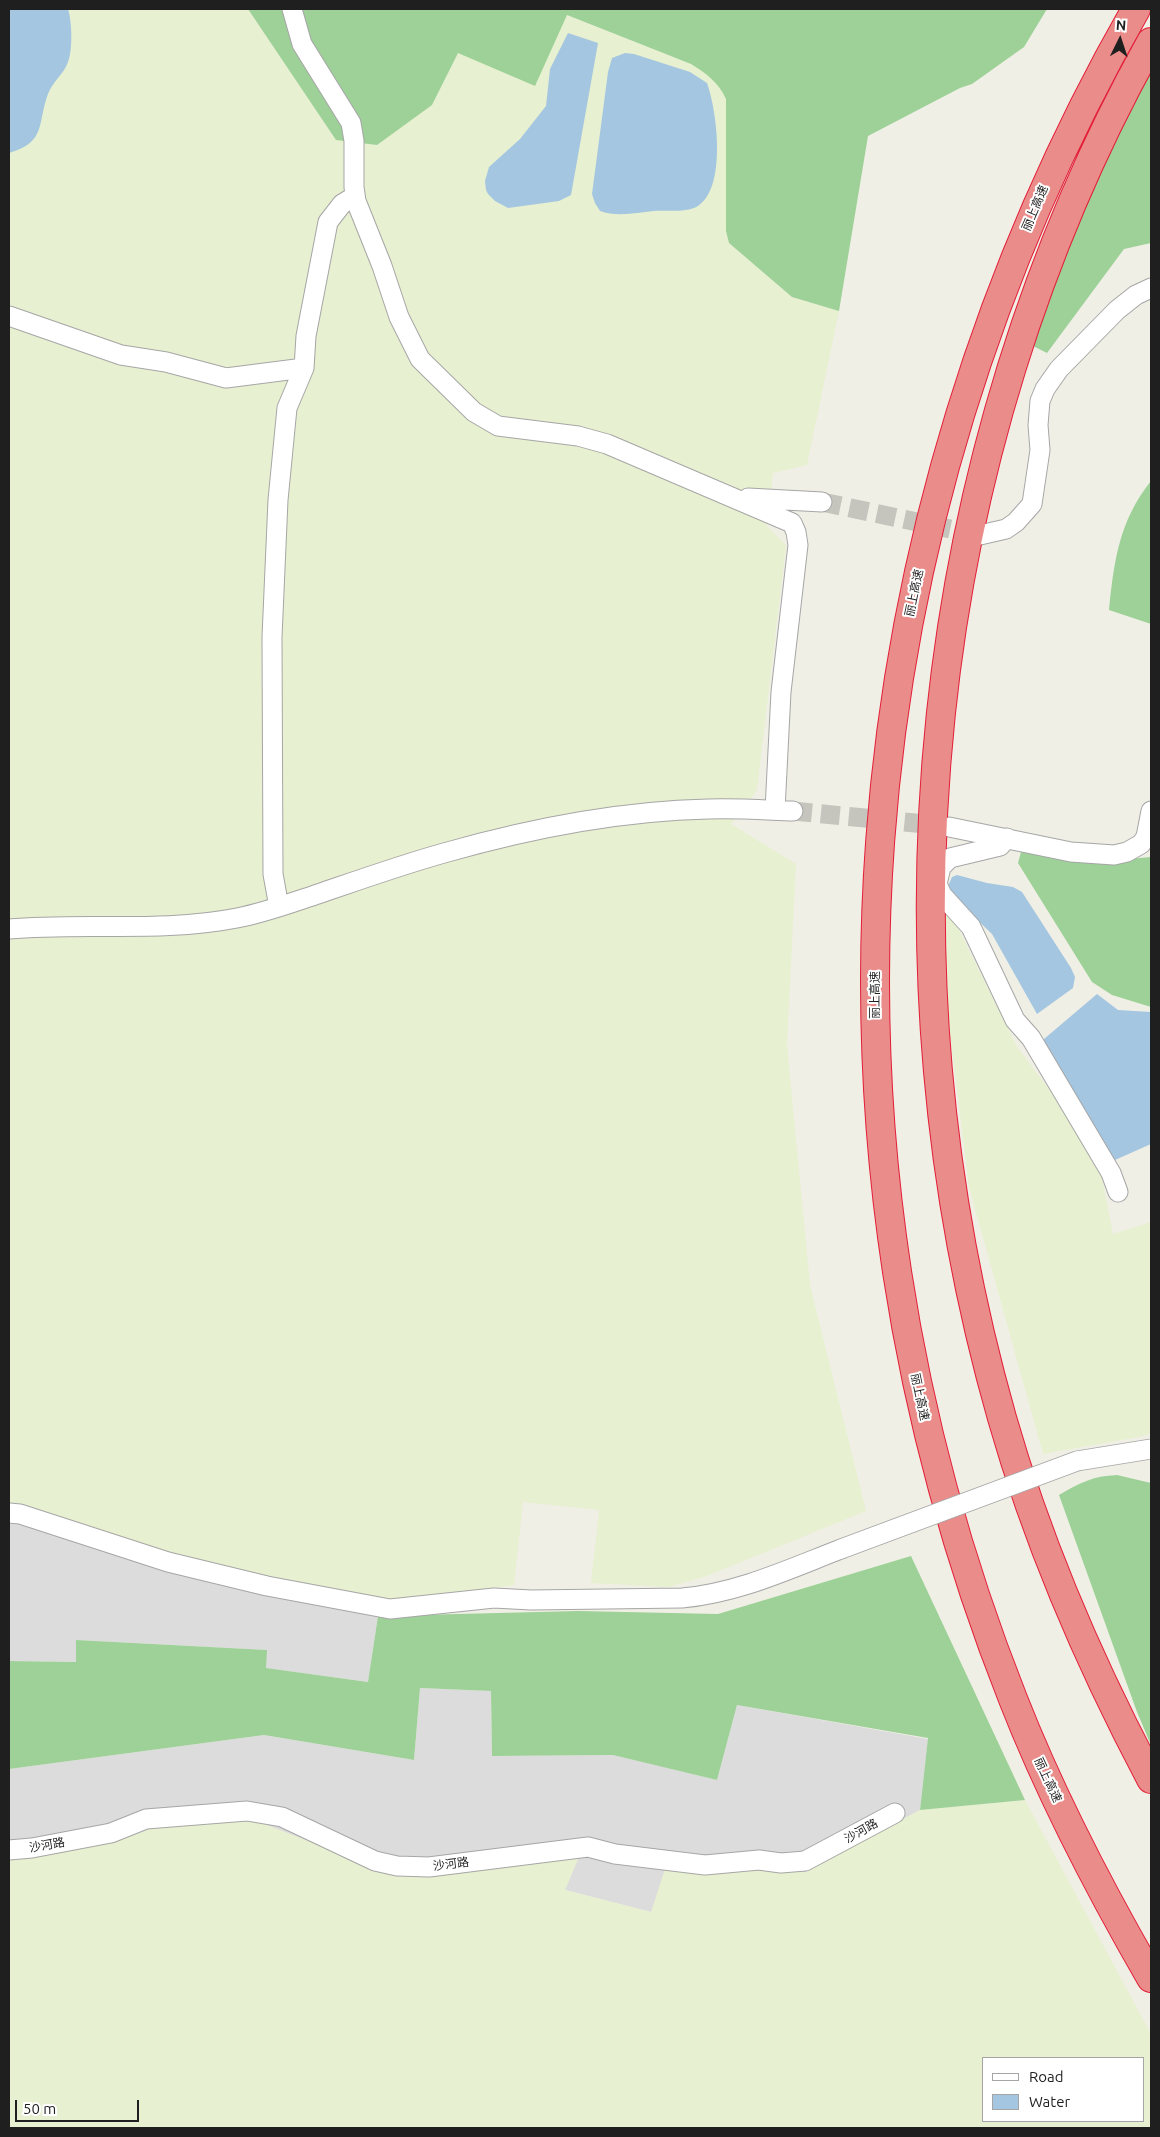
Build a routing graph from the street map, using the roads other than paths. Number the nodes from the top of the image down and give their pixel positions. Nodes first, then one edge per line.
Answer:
1 (292, 9) edge
2 (1136, 9) edge
3 (1151, 42) edge
4 (355, 196) junction
5 (1151, 288) edge
6 (9, 316) edge
7 (304, 368) junction
8 (734, 498) junction
9 (822, 502) tunnel mouth
10 (980, 535) tunnel mouth
11 (1151, 811) edge
12 (949, 827) tunnel mouth
13 (1008, 838) junction
14 (279, 907) junction
15 (9, 928) edge
16 (1118, 1192) dead end
17 (1151, 1449) edge
18 (9, 1513) edge
19 (1151, 1779) edge
20 (894, 1813) dead end
21 (9, 1850) edge
22 (1151, 1978) edge

1 - 4 street
2 - 22 highway, 丽上高速
3 - 19 highway
4 - 7 street
4 - 8 street
5 - 10 street
6 - 7 street
7 - 14 street
8 - 9 street
8 - 14 street
11 - 13 street
12 - 13 street
13 - 16 street
14 - 15 street
17 - 18 street, bridge
20 - 21 street, 沙河路

